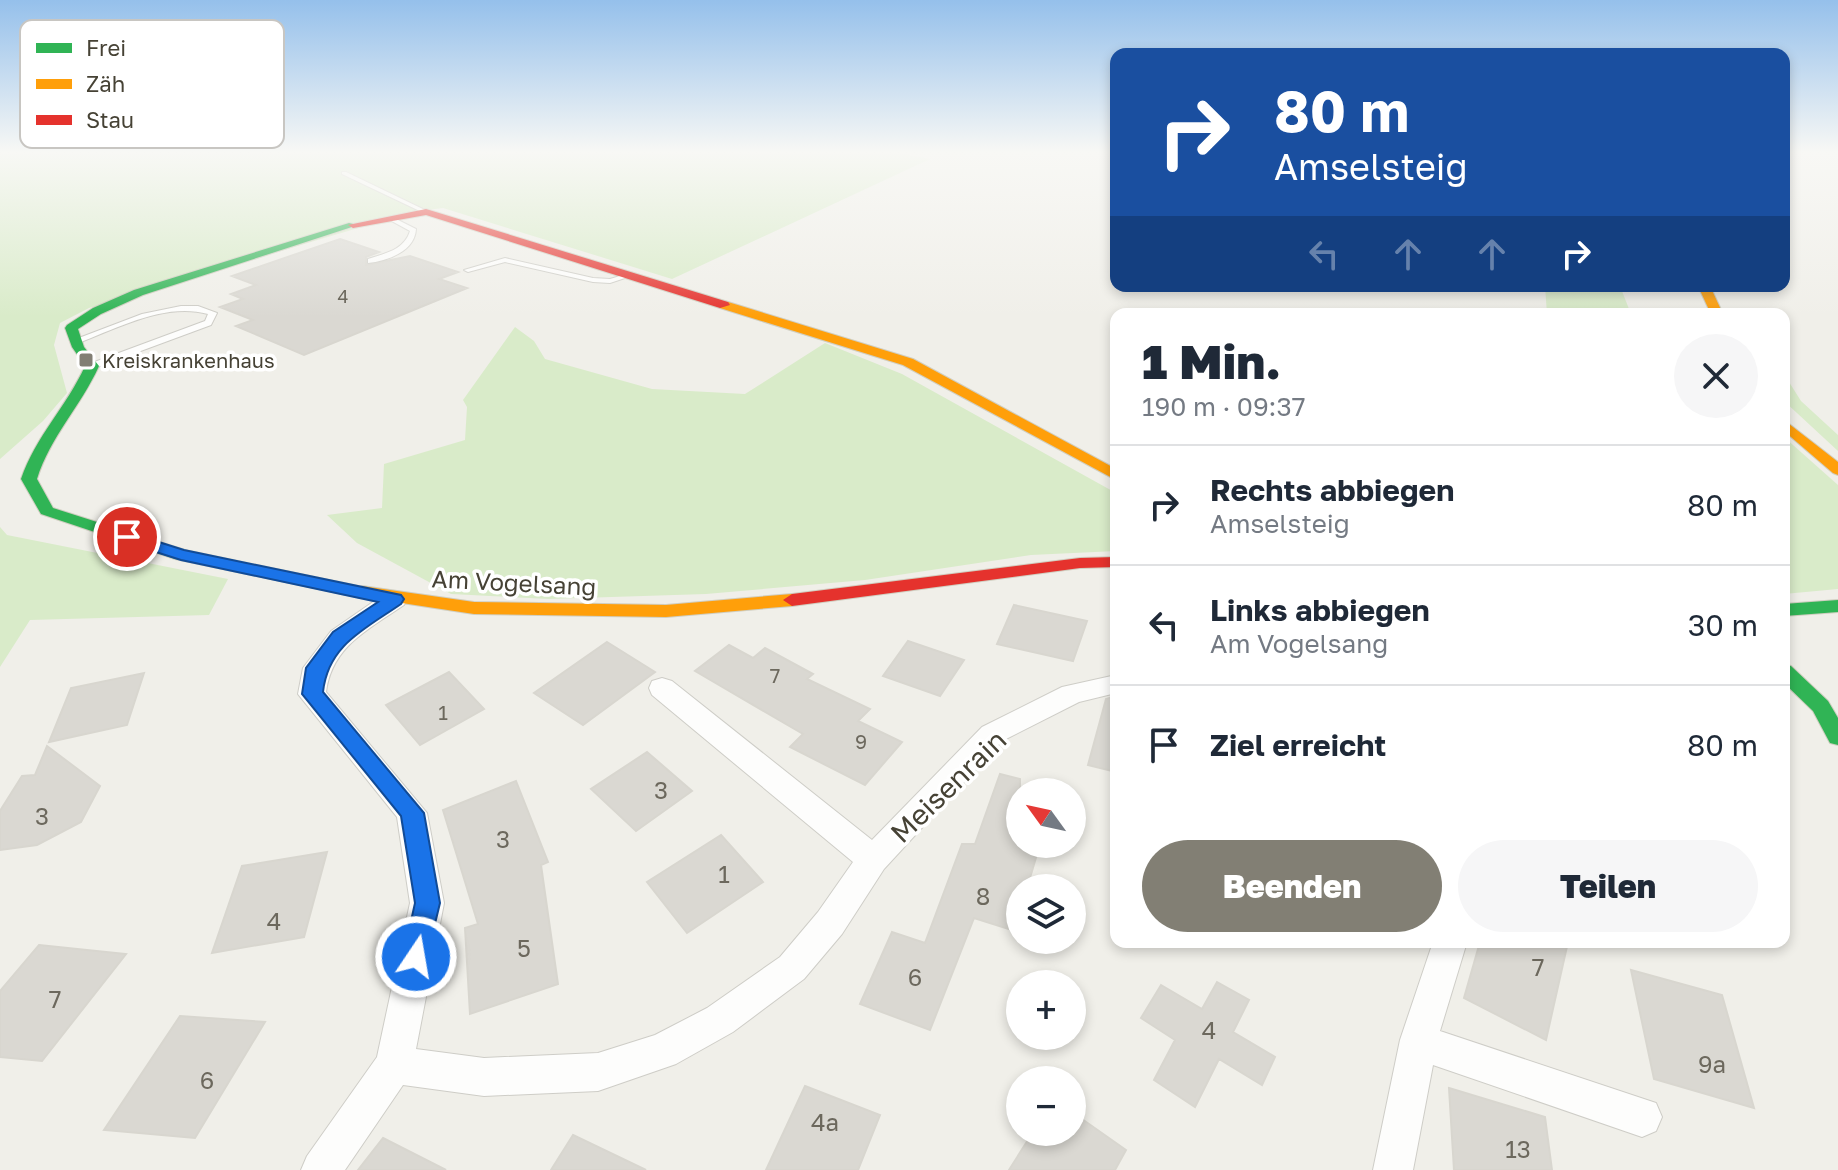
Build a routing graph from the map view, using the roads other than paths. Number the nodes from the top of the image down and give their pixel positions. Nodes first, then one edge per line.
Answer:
1 (417, 208) edge
2 (426, 212) junction
3 (390, 218) junction
4 (371, 261) dead end
5 (468, 270) dead end
6 (630, 275) junction
7 (75, 341) junction
8 (92, 366) junction
9 (1790, 429) edge
10 (1838, 470) edge
11 (1110, 472) edge
12 (1110, 562) edge
13 (395, 599) junction
14 (1838, 606) edge
15 (1790, 610) edge
16 (1790, 677) edge
17 (1110, 685) edge
18 (662, 688) dead end
19 (1838, 737) edge
20 (873, 860) junction
21 (1448, 948) edge
22 (1419, 1040) junction
23 (394, 1065) junction
24 (1642, 1117) dead end
25 (321, 1170) edge
26 (1393, 1170) edge

1 - 2 lane
2 - 3 street
2 - 6 street
3 - 4 lane
3 - 7 street
5 - 6 lane
6 - 11 street
7 - 8 street
7 - 8 lane
8 - 13 street, Am Vogelsang
9 - 10 street
12 - 13 street, Am Vogelsang
13 - 23 street
14 - 15 street
16 - 19 street
17 - 20 street, Meisenrain
18 - 20 street, Meisenrain
20 - 23 street, Meisenrain
21 - 22 street
22 - 24 street
22 - 26 street
23 - 25 street

